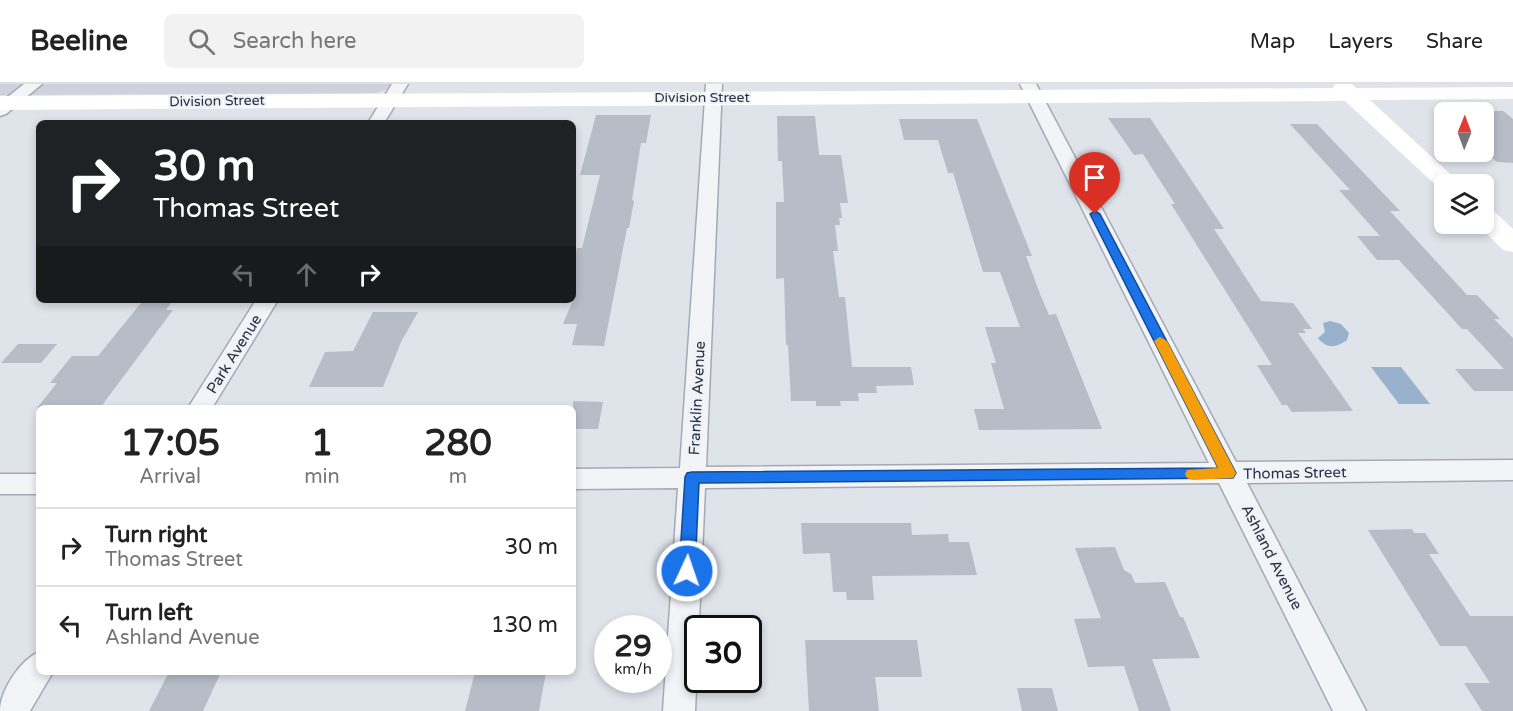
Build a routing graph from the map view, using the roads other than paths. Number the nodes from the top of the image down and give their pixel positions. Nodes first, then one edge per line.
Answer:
1 (34, 84) edge
2 (1345, 89) edge
3 (1031, 90) edge
4 (714, 91) edge
5 (396, 92) edge
6 (1513, 93) edge
7 (3, 105) edge
8 (378, 120) edge
9 (1438, 174) edge
10 (1494, 225) edge
11 (1513, 243) edge
12 (265, 303) edge
13 (202, 405) edge
14 (1513, 470) edge
15 (1228, 473) junction
16 (692, 477) junction
17 (576, 478) edge
18 (0, 484) edge
19 (36, 484) edge
20 (36, 672) edge
21 (11, 711) edge
22 (679, 711) edge
23 (1350, 711) edge

1 - 7 street
2 - 3 street, Division Street
2 - 6 street, Division Street
2 - 9 street
3 - 4 street, Division Street
3 - 15 street, Ashland Avenue
4 - 5 street, Division Street
4 - 16 street, Franklin Avenue
5 - 7 street, Division Street
5 - 8 street
10 - 11 street
12 - 13 street, Park Avenue
14 - 15 street, Thomas Street
15 - 16 street, Thomas Street
15 - 23 street, Ashland Avenue
16 - 17 street, Thomas Street
16 - 22 street, Franklin Avenue
18 - 19 street
20 - 21 street

